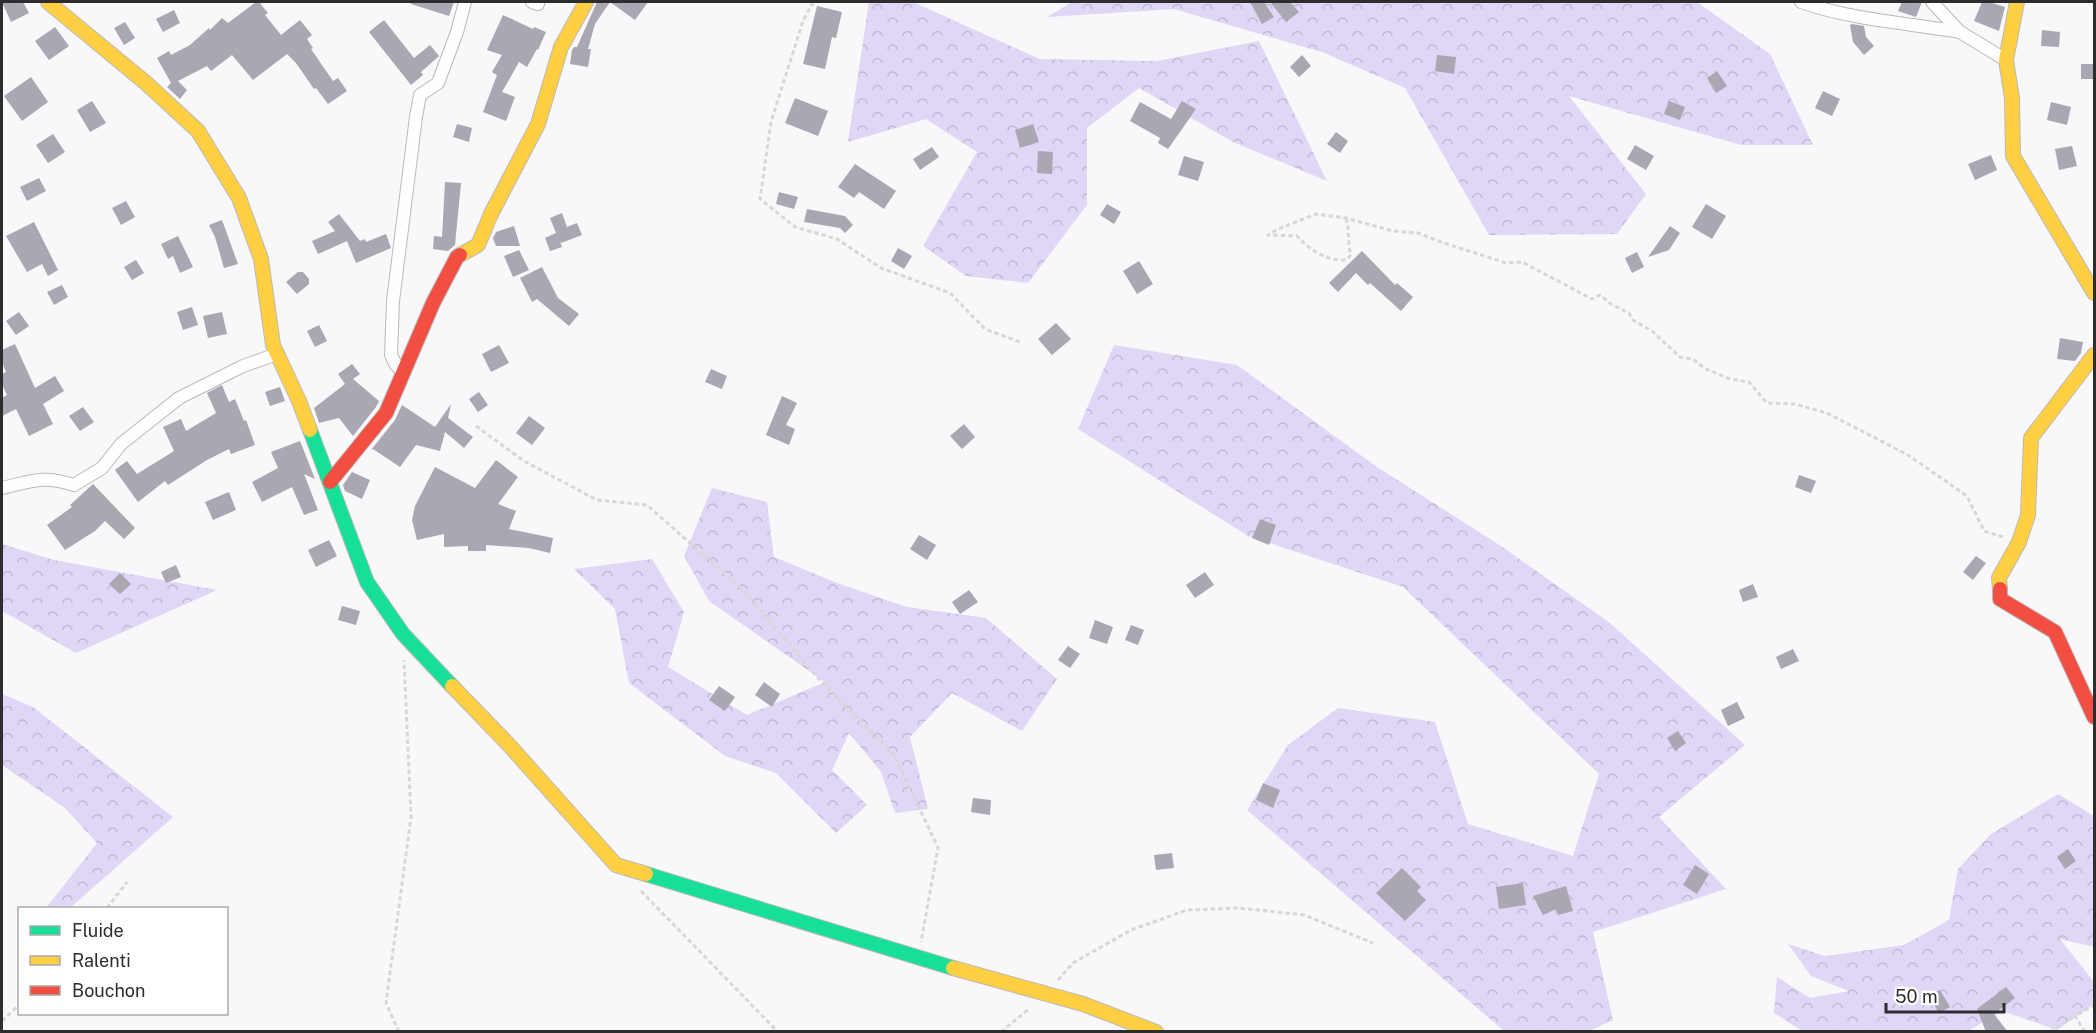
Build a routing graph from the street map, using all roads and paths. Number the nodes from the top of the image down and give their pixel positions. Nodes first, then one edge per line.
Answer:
1 (48, 2) edge
2 (465, 2) edge
3 (586, 2) edge
4 (813, 2) edge
5 (1801, 2) edge
6 (1932, 2) edge
7 (2016, 2) edge
8 (1960, 32) junction
9 (2006, 60) junction
10 (1346, 218) junction
11 (2094, 293) edge
12 (1020, 342) dead end
13 (277, 354) junction
14 (2094, 355) edge
15 (403, 372) junction
16 (476, 426) dead end
17 (330, 482) junction
18 (2, 488) edge
19 (2019, 543) junction
20 (403, 634) junction
21 (2094, 717) edge
22 (127, 882) dead end
23 (640, 890) dead end
24 (108, 907) edge
25 (1373, 943) dead end
26 (918, 959) junction
27 (1046, 994) junction
28 (2094, 1005) edge
29 (18, 1006) edge
30 (2075, 1016) junction
31 (2, 1021) edge
32 (399, 1032) edge
33 (778, 1032) edge
34 (1001, 1032) edge
35 (1156, 1032) edge
36 (2050, 1032) edge
37 (2085, 1032) edge

1 - 13 street
2 - 15 street
3 - 15 street
4 - 12 path
5 - 8 street
6 - 8 street
7 - 9 street
8 - 9 street
9 - 11 street
10 - 10 path
10 - 19 path
13 - 17 street
13 - 18 street
14 - 19 street
15 - 17 street
16 - 26 path
17 - 20 street
19 - 21 street
20 - 26 street
20 - 32 path
22 - 24 path
23 - 33 path
25 - 27 path
26 - 27 street
27 - 34 path
27 - 35 street
28 - 30 path
29 - 31 path
30 - 36 path
30 - 37 path

